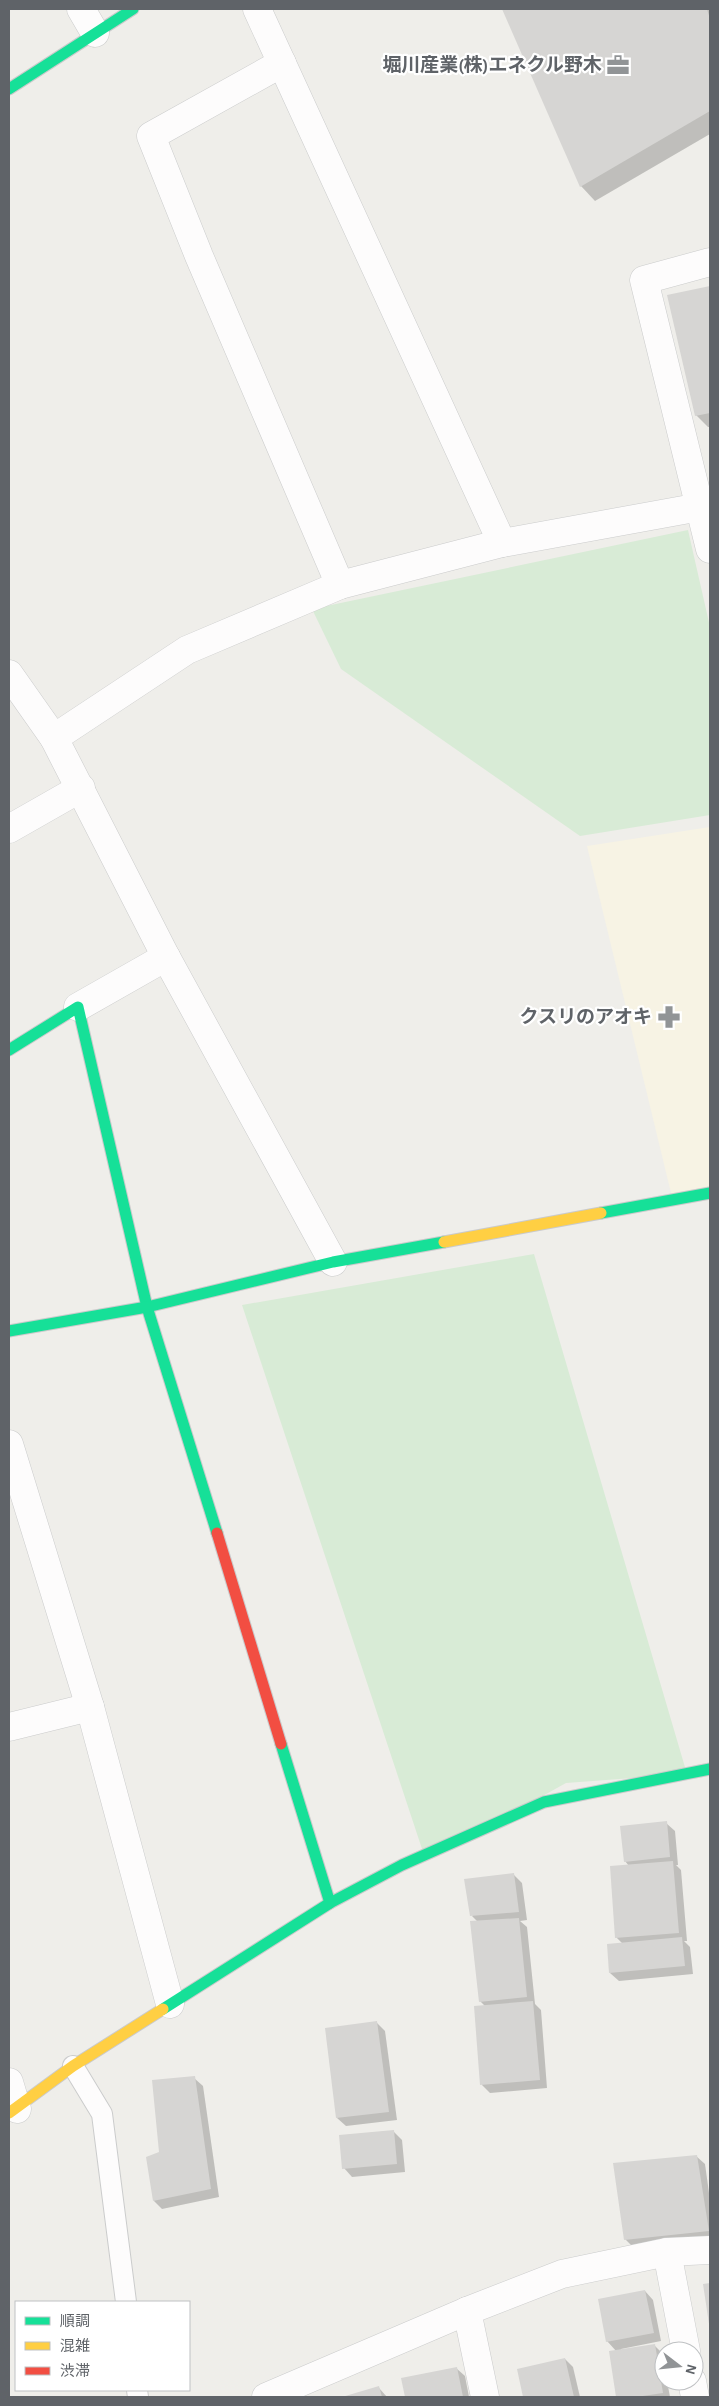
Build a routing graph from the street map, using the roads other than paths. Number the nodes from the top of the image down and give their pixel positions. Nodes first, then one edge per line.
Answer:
1 (81, 9) edge
2 (133, 9) edge
3 (258, 9) edge
4 (95, 33) junction
5 (282, 63) junction
6 (9, 89) edge
7 (710, 262) edge
8 (700, 507) junction
9 (502, 543) junction
10 (710, 549) edge
11 (340, 585) junction
12 (9, 674) edge
13 (54, 738) junction
14 (81, 788) junction
15 (9, 828) edge
16 (166, 957) junction
17 (78, 1007) junction
18 (9, 1050) edge
19 (710, 1193) edge
20 (333, 1262) junction
21 (147, 1307) junction
22 (9, 1331) edge
23 (9, 1444) edge
24 (90, 1707) junction
25 (9, 1727) edge
26 (710, 1769) edge
27 (330, 1902) junction
28 (170, 2004) junction
29 (73, 2066) junction
30 (9, 2082) edge
31 (13, 2111) edge
32 (710, 2250) edge
33 (667, 2252) junction
34 (126, 2301) edge
35 (468, 2311) junction
36 (684, 2341) edge
37 (278, 2395) edge
38 (485, 2397) edge

1 - 4 street
2 - 4 street
3 - 5 street
4 - 6 street
5 - 9 street
5 - 11 street
7 - 8 street
8 - 9 street
8 - 10 street
9 - 11 street
11 - 13 street
12 - 13 street
13 - 14 street
14 - 15 street
14 - 16 street
16 - 17 street
16 - 20 street
17 - 18 street
17 - 21 street
19 - 20 street
20 - 21 street
21 - 22 street
21 - 27 street
23 - 24 street
24 - 25 street
24 - 28 street
26 - 27 street
27 - 28 street
28 - 29 street
29 - 31 street
29 - 34 lane
30 - 31 street
32 - 33 street
33 - 35 street
33 - 36 street
35 - 37 street
35 - 38 street

